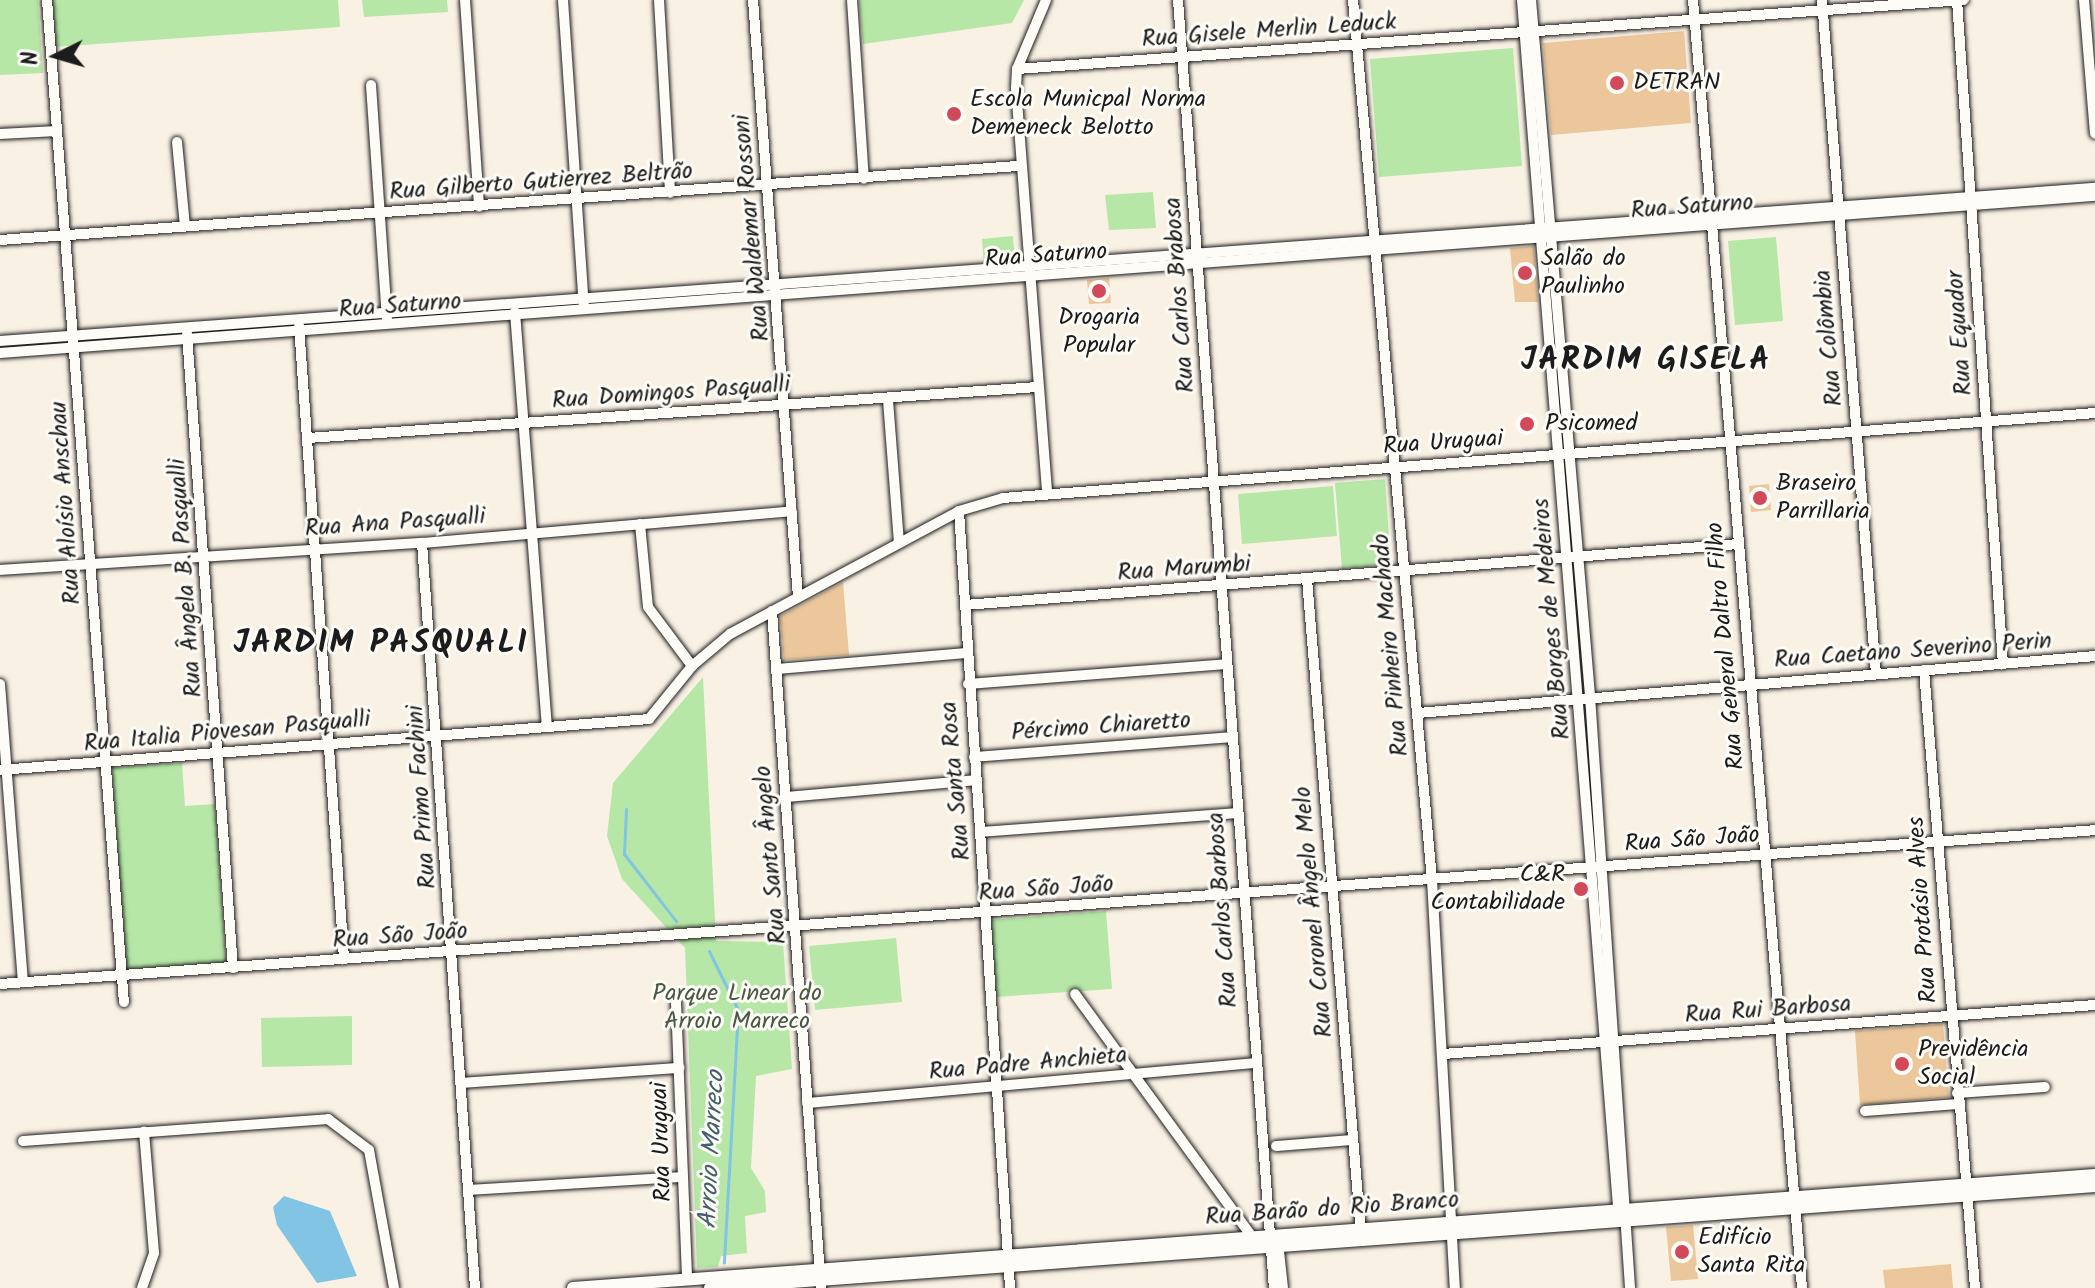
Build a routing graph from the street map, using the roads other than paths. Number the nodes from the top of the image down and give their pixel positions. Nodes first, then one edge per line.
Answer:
1 (47, 0) edge
2 (465, 0) edge
3 (563, 0) edge
4 (659, 0) edge
5 (753, 0) edge
6 (852, 0) edge
7 (1046, 0) edge
8 (1178, 0) edge
9 (1353, 0) edge
10 (1522, 0) edge
11 (1531, 0) edge
12 (1693, 0) edge
13 (1957, 0) edge
14 (1963, 0) edge
15 (2084, 0) edge
16 (1822, 5) edge
17 (1695, 20) junction
18 (1529, 32) junction
19 (1356, 46) junction
20 (1183, 56) junction
21 (1017, 69) junction
22 (371, 85) dead end
23 (57, 131) junction
24 (0, 134) edge
25 (2095, 134) edge
26 (177, 142) dead end
27 (1018, 166) junction
28 (864, 179) junction
29 (767, 186) junction
30 (2095, 188) edge
31 (670, 193) junction
32 (2095, 196) edge
33 (577, 199) junction
34 (1970, 202) junction
35 (479, 207) junction
36 (1839, 212) junction
37 (380, 213) junction
38 (1711, 221) junction
39 (185, 226) junction
40 (1545, 234) junction
41 (65, 236) junction
42 (0, 240) edge
43 (1372, 246) junction
44 (1198, 260) junction
45 (1027, 272) junction
46 (778, 291) junction
47 (583, 300) junction
48 (515, 311) junction
49 (584, 312) junction
50 (299, 320) junction
51 (387, 321) junction
52 (300, 333) junction
53 (187, 334) junction
54 (0, 341) edge
55 (73, 342) junction
56 (0, 353) edge
57 (1038, 387) junction
58 (888, 400) junction
59 (787, 405) junction
60 (2095, 413) edge
61 (1986, 421) junction
62 (523, 424) junction
63 (1856, 431) junction
64 (308, 438) junction
65 (1729, 440) junction
66 (1564, 454) junction
67 (1395, 467) junction
68 (1213, 479) junction
69 (1047, 493) junction
70 (792, 511) junction
71 (959, 511) junction
72 (640, 524) junction
73 (531, 534) junction
74 (422, 543) junction
75 (899, 543) junction
76 (1738, 544) junction
77 (316, 548) junction
78 (206, 556) junction
79 (1572, 556) junction
80 (90, 564) junction
81 (1405, 569) junction
82 (0, 570) edge
83 (1307, 579) junction
84 (1221, 586) junction
85 (798, 597) junction
86 (965, 605) junction
87 (772, 611) junction
88 (966, 653) junction
89 (2095, 656) edge
90 (1226, 664) junction
91 (2003, 664) junction
92 (692, 666) junction
93 (777, 669) junction
94 (1924, 670) junction
95 (1876, 674) junction
96 (1750, 683) junction
97 (0, 684) edge
98 (968, 684) junction
99 (1585, 696) junction
100 (1418, 713) junction
101 (649, 719) joint
102 (547, 726) junction
103 (438, 735) junction
104 (1231, 737) junction
105 (327, 743) junction
106 (217, 751) junction
107 (974, 757) junction
108 (105, 762) junction
109 (3, 769) edge
110 (975, 780) junction
111 (786, 797) junction
112 (1236, 813) junction
113 (2095, 830) edge
114 (980, 832) junction
115 (1937, 842) junction
116 (1764, 855) junction
117 (1596, 868) junction
118 (1432, 880) junction
119 (1333, 888) junction
120 (1242, 895) junction
121 (987, 913) junction
122 (799, 927) junction
123 (454, 952) junction
124 (344, 959) junction
125 (233, 968) junction
126 (122, 977) junction
127 (23, 982) junction
128 (0, 984) edge
129 (1075, 994) dead end
130 (124, 1002) dead end
131 (676, 1002) dead end
132 (2095, 1005) edge
133 (1951, 1016) junction
134 (1778, 1029) junction
135 (1610, 1042) junction
136 (1443, 1054) junction
137 (1254, 1063) junction
138 (679, 1068) junction
139 (1138, 1074) junction
140 (462, 1083) junction
141 (2045, 1087) dead end
142 (996, 1089) junction
143 (1957, 1099) junction
144 (807, 1103) junction
145 (1865, 1111) dead end
146 (144, 1131) junction
147 (1353, 1140) junction
148 (23, 1141) dead end
149 (1276, 1146) dead end
150 (2095, 1175) edge
151 (683, 1177) junction
152 (2095, 1186) edge
153 (469, 1190) junction
154 (1965, 1190) junction
155 (1794, 1202) junction
156 (1624, 1219) junction
157 (1451, 1229) junction
158 (1361, 1236) junction
159 (1252, 1237) junction
160 (1274, 1239) junction
161 (1211, 1245) junction
162 (1008, 1260) junction
163 (821, 1279) edge
164 (687, 1280) junction
165 (756, 1280) junction
166 (142, 1288) edge
167 (394, 1288) edge
168 (475, 1288) edge
169 (573, 1288) edge
170 (710, 1288) edge
171 (1010, 1288) edge
172 (1274, 1288) edge
173 (1283, 1288) edge
174 (1455, 1288) edge
175 (1630, 1288) edge
176 (1802, 1288) edge
177 (1975, 1288) edge

1 - 23 street, Rua Aloísio Anschau
2 - 35 street
3 - 33 street
4 - 31 street
5 - 29 street, Rua Waldemar Rossoni
6 - 28 street
7 - 21 street
8 - 20 street, Rua Carlos Brabosa
9 - 19 street, Rua Pinheiro Machado
10 - 18 street, Rua Borges de Medeiros
11 - 18 street, Rua Borges de Medeiros
12 - 17 street, Rua General Daltro Filho
13 - 14 street, Rua Gisele Merlin Leduck
13 - 16 street, Rua Gisele Merlin Leduck
13 - 34 street, Rua Equador
15 - 25 street
16 - 17 street, Rua Gisele Merlin Leduck
16 - 36 street, Rua Colômbia
17 - 18 street, Rua Gisele Merlin Leduck
17 - 38 street, Rua General Daltro Filho
18 - 19 street, Rua Gisele Merlin Leduck
18 - 40 street, Rua Borges de Medeiros
19 - 20 street, Rua Gisele Merlin Leduck
19 - 43 street, Rua Pinheiro Machado
20 - 21 street, Rua Gisele Merlin Leduck
20 - 44 street, Rua Carlos Brabosa
21 - 27 street
22 - 37 street
23 - 24 street
23 - 41 street, Rua Aloísio Anschau
26 - 39 street
27 - 28 street, Rua Gilberto Gutierrez Beltrão
27 - 45 street
28 - 29 street, Rua Gilberto Gutierrez Beltrão
29 - 31 street, Rua Gilberto Gutierrez Beltrão
29 - 46 street, Rua Waldemar Rossoni
30 - 34 street, Rua Saturno
31 - 33 street, Rua Gilberto Gutierrez Beltrão
32 - 34 street, Rua Saturno
33 - 35 street, Rua Gilberto Gutierrez Beltrão
33 - 47 street
34 - 36 street, Rua Saturno
34 - 61 street, Rua Equador
35 - 37 street, Rua Gilberto Gutierrez Beltrão
36 - 38 street, Rua Saturno
36 - 63 street, Rua Colômbia
37 - 39 street, Rua Gilberto Gutierrez Beltrão
37 - 51 street
38 - 40 street, Rua Saturno
38 - 65 street, Rua General Daltro Filho
39 - 41 street, Rua Gilberto Gutierrez Beltrão
40 - 43 street, Rua Saturno
40 - 66 street, Rua Borges de Medeiros
41 - 42 street, Rua Gilberto Gutierrez Beltrão
41 - 55 street, Rua Aloísio Anschau
43 - 44 street, Rua Saturno
43 - 67 street, Rua Pinheiro Machado
44 - 45 street, Rua Saturno
44 - 68 street, Rua Carlos Brabosa
45 - 46 street, Rua Saturno
45 - 57 street
46 - 47 street, Rua Saturno
46 - 49 street, Rua Saturno
46 - 59 street, Rua Waldemar Rossoni
47 - 48 street, Rua Saturno
47 - 49 street
48 - 49 street, Rua Saturno
48 - 51 street, Rua Saturno
48 - 62 street
50 - 51 street, Rua Saturno
50 - 52 street
50 - 53 street, Rua Saturno
51 - 52 street, Rua Saturno
52 - 53 street, Rua Saturno
52 - 64 street
53 - 55 street, Rua Saturno
53 - 78 street, Rua Ângela B. Pasqualli
54 - 55 street, Rua Saturno
55 - 56 street, Rua Saturno
55 - 80 street, Rua Aloísio Anschau
57 - 58 street, Rua Domingos Pasqualli
57 - 69 street
58 - 59 street, Rua Domingos Pasqualli
58 - 75 street
59 - 62 street, Rua Domingos Pasqualli
59 - 70 street, Rua Waldemar Rossoni
60 - 61 street, Rua Uruguai
61 - 63 street, Rua Uruguai
61 - 91 street, Rua Equador
62 - 64 street, Rua Domingos Pasqualli
62 - 73 street
63 - 65 street, Rua Uruguai
63 - 95 street, Rua Colômbia
64 - 77 street
65 - 66 street, Rua Uruguai
65 - 76 street, Rua General Daltro Filho
66 - 67 street, Rua Uruguai
66 - 79 street, Rua Borges de Medeiros
67 - 68 street, Rua Uruguai
67 - 81 street, Rua Pinheiro Machado
68 - 69 street, Rua Uruguai
68 - 84 street, Rua Carlos Brabosa
69 - 71 street, Rua Uruguai
70 - 72 street, Rua Ana Pasqualli
70 - 85 street, Rua Waldemar Rossoni
71 - 75 street, Rua Uruguai
71 - 86 street, Rua Santa Rosa
72 - 73 street, Rua Ana Pasqualli
72 - 92 street
73 - 74 street, Rua Ana Pasqualli
73 - 102 street
74 - 77 street, Rua Ana Pasqualli
74 - 103 street, Rua Primo Fachini
75 - 85 street, Rua Uruguai
76 - 79 street, Rua Marumbi
76 - 96 street, Rua General Daltro Filho
77 - 78 street, Rua Ana Pasqualli
77 - 105 street
78 - 80 street, Rua Ana Pasqualli
78 - 106 street, Rua Ângela B. Pasqualli
79 - 81 street, Rua Marumbi
79 - 99 street, Rua Borges de Medeiros
80 - 82 street, Rua Ana Pasqualli
80 - 108 street, Rua Aloísio Anschau
81 - 83 street, Rua Marumbi
81 - 100 street, Rua Pinheiro Machado
83 - 84 street, Rua Marumbi
83 - 119 street, Rua Coronel Ângelo Melo
84 - 86 street, Rua Marumbi
84 - 90 street, Rua Carlos Barbosa
85 - 87 street, Rua Uruguai
86 - 88 street, Rua Santa Rosa
87 - 92 street, Rua Uruguai
87 - 93 street, Rua Santo Ângelo
88 - 93 street
88 - 98 street, Rua Santa Rosa
89 - 91 street, Rua Caetano Severino Perin
90 - 98 street
90 - 104 street, Rua Carlos Barbosa
91 - 94 street, Rua Caetano Severino Perin
92 - 101 street, Rua Uruguai
93 - 111 street, Rua Santo Ângelo
94 - 95 street, Rua Caetano Severino Perin
94 - 115 street, Rua Protásio Alves
95 - 96 street, Rua Caetano Severino Perin
96 - 99 street, Rua Caetano Severino Perin
96 - 116 street, Rua General Daltro Filho
97 - 109 street
98 - 107 street, Rua Santa Rosa
99 - 100 street, Rua Caetano Severino Perin
99 - 117 street, Rua Borges de Medeiros
100 - 118 street, Rua Pinheiro Machado
101 - 102 street, Rua Italia Piovesan Pasqualli
102 - 103 street, Rua Italia Piovesan Pasqualli
103 - 105 street, Rua Italia Piovesan Pasqualli
103 - 123 street, Rua Primo Fachini
104 - 107 street, Pércimo Chiaretto
104 - 112 street, Rua Carlos Barbosa
105 - 106 street, Rua Italia Piovesan Pasqualli
105 - 124 street
106 - 108 street, Rua Italia Piovesan Pasqualli
106 - 125 street, Rua Ângela B. Pasqualli
107 - 110 street, Rua Santa Rosa
108 - 109 street, Rua Italia Piovesan Pasqualli
108 - 126 street, Rua Aloísio Anschau
109 - 127 street
110 - 111 street
110 - 114 street, Rua Santa Rosa
111 - 122 street, Rua Santo Ângelo
112 - 114 street
112 - 120 street, Rua Carlos Barbosa
113 - 115 street, Rua São João
114 - 121 street, Rua Santa Rosa
115 - 116 street, Rua São João
115 - 133 street, Rua Protásio Alves
116 - 117 street, Rua São João
116 - 134 street, Rua General Daltro Filho
117 - 118 street, Rua São João
117 - 135 street, Rua Borges de Medeiros
118 - 119 street, Rua São João
118 - 136 street, Rua Pinheiro Machado
119 - 120 street, Rua São João
119 - 147 street, Rua Coronel Ângelo Melo
120 - 121 street, Rua São João
120 - 137 street, Rua Carlos Barbosa
121 - 122 street, Rua São João
121 - 142 street, Rua Santa Rosa
122 - 123 street, Rua São João
122 - 144 street, Rua Santo Ângelo
123 - 124 street, Rua São João
123 - 140 street, Rua Primo Fachini
124 - 125 street, Rua São João
125 - 126 street, Rua São João
126 - 127 street, Rua São João
126 - 130 street, Rua Aloísio Anschau
127 - 128 street, Rua São João
129 - 139 street
131 - 138 street, Rua Uruguai
132 - 133 street, Rua Rui Barbosa
133 - 134 street, Rua Rui Barbosa
133 - 143 street, Rua Protásio Alves
134 - 135 street, Rua Rui Barbosa
134 - 155 street, Rua General Daltro Filho
135 - 136 street, Rua Rui Barbosa
135 - 156 street, Rua Borges de Medeiros
136 - 157 street, Rua Pinheiro Machado
137 - 139 street, Rua Padre Anchieta
137 - 160 street, Rua Carlos Barbosa
138 - 140 street
138 - 151 street, Rua Uruguai
139 - 142 street, Rua Padre Anchieta
139 - 159 street
140 - 153 street, Rua Primo Fachini
141 - 143 street
142 - 144 street, Rua Padre Anchieta
142 - 162 street, Rua Santa Rosa
143 - 145 street
143 - 154 street, Rua Protásio Alves
144 - 163 street, Rua Santo Ângelo
146 - 148 street
146 - 166 street
146 - 167 street
147 - 149 street
147 - 158 street, Rua Coronel Ângelo Melo
150 - 154 main road, Rua Barão do Rio Branco
151 - 153 street
151 - 164 street, Rua Uruguai
152 - 154 main road, Rua Barão do Rio Branco
153 - 168 street, Rua Primo Fachini
154 - 155 main road, Rua Barão do Rio Branco
154 - 177 street, Rua Protásio Alves
155 - 156 main road, Rua Barão do Rio Branco
155 - 176 street, Rua General Daltro Filho
156 - 157 main road, Rua Barão do Rio Branco
156 - 175 street
157 - 158 main road, Rua Barão do Rio Branco
157 - 174 street, Rua Pinheiro Machado
158 - 160 main road, Rua Barão do Rio Branco
159 - 160 main road, Rua Barão do Rio Branco
159 - 161 main road, Rua Barão do Rio Branco
160 - 161 main road, Rua Barão do Rio Branco
160 - 172 street, Rua Carlos Barbosa
160 - 173 street, Rua Carlos Barbosa
161 - 162 main road, Rua Barão do Rio Branco
162 - 163 main road, Rua Barão do Rio Branco
162 - 171 street, Rua Santa Rosa
163 - 165 main road, Rua Barão do Rio Branco
164 - 165 main road, Rua Barão do Rio Branco
164 - 169 main road, Rua Barão do Rio Branco
165 - 170 main road, Rua Barão do Rio Branco

